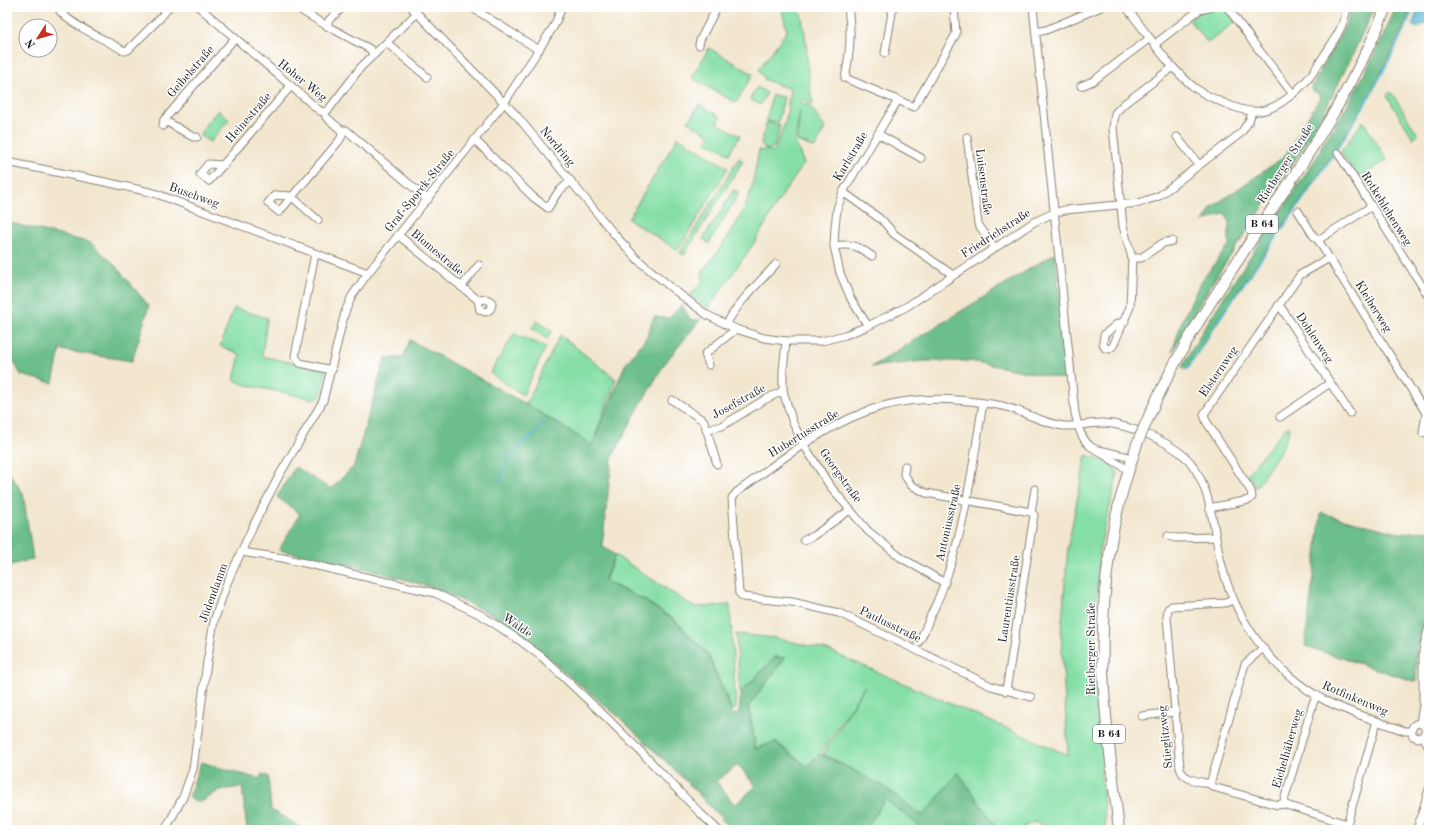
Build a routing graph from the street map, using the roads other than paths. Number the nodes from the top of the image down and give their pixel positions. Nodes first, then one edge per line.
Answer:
1 (58, 7) edge
2 (168, 7) edge
3 (199, 7) edge
4 (295, 7) edge
5 (343, 7) edge
6 (411, 7) edge
7 (471, 7) edge
8 (562, 7) edge
9 (717, 7) edge
10 (848, 7) edge
11 (893, 7) edge
12 (954, 7) edge
13 (1033, 7) edge
14 (1102, 7) edge
15 (1126, 7) edge
16 (1212, 7) edge
17 (1227, 7) edge
18 (1347, 7) edge
19 (1386, 7) edge
20 (417, 13) junction
21 (326, 26) junction
22 (1036, 32) junction
23 (235, 38) junction
24 (1152, 41) junction
25 (387, 43) junction
26 (699, 46) dead end
27 (539, 50) junction
28 (885, 53) dead end
29 (374, 54) junction
30 (1172, 66) junction
31 (427, 77) dead end
32 (291, 86) junction
33 (1081, 86) dead end
34 (1293, 94) junction
35 (898, 100) junction
36 (504, 103) junction
37 (325, 112) junction
38 (1252, 112) junction
39 (341, 130) junction
40 (878, 134) junction
41 (197, 137) dead end
42 (966, 137) dead end
43 (1177, 137) dead end
44 (475, 140) junction
45 (1338, 153) dead end
46 (921, 158) dead end
47 (7, 162) edge
48 (224, 164) dead end
49 (1199, 165) junction
50 (571, 181) junction
51 (843, 192) junction
52 (428, 200) junction
53 (1121, 205) junction
54 (1372, 206) junction
55 (1298, 211) dead end
56 (1054, 213) junction
57 (318, 220) dead end
58 (398, 235) junction
59 (1318, 240) junction
60 (1172, 241) dead end
61 (834, 246) junction
62 (995, 248) junction
63 (315, 254) junction
64 (872, 256) dead end
65 (1132, 258) junction
66 (1329, 258) junction
67 (776, 264) dead end
68 (479, 265) dead end
69 (368, 274) junction
70 (952, 276) junction
71 (461, 288) junction
72 (1429, 297) edge
73 (478, 300) dead end
74 (1278, 306) junction
75 (1125, 320) dead end
76 (726, 325) junction
77 (868, 326) junction
78 (736, 329) junction
79 (786, 341) junction
80 (709, 365) dead end
81 (332, 370) junction
82 (1330, 383) junction
83 (783, 391) junction
84 (672, 400) dead end
85 (324, 401) joint
86 (983, 403) junction
87 (1350, 413) dead end
88 (1428, 414) edge
89 (1280, 417) dead end
90 (1078, 426) junction
91 (706, 430) junction
92 (1422, 433) dead end
93 (804, 445) junction
94 (1097, 450) junction
95 (1133, 458) junction
96 (717, 464) dead end
97 (905, 466) dead end
98 (1128, 470) junction
99 (1035, 489) dead end
100 (967, 501) junction
101 (1209, 508) junction
102 (850, 510) junction
103 (1032, 512) junction
104 (1168, 536) dead end
105 (1215, 537) junction
106 (804, 540) dead end
107 (241, 552) junction
108 (945, 583) junction
109 (739, 588) joint
110 (1233, 600) junction
111 (1429, 626) edge
112 (918, 643) junction
113 (909, 647) junction
114 (1263, 648) junction
115 (919, 651) junction
116 (1006, 691) junction
117 (1317, 696) junction
118 (1031, 697) dead end
119 (1174, 712) junction
120 (1142, 716) dead end
121 (1377, 721) junction
122 (1420, 723) junction
123 (1411, 731) junction
124 (1423, 736) junction
125 (1429, 747) edge
126 (1210, 784) junction
127 (1429, 790) edge
128 (1283, 804) junction
129 (166, 830) edge
130 (718, 830) edge
131 (1119, 830) edge
132 (1417, 830) edge

1 - 2 street
3 - 23 street, Hoher Weg
4 - 21 street
5 - 21 street
6 - 20 street, Nordring
7 - 27 street
8 - 27 street, Graf-Sporck-Straße
9 - 26 street
10 - 35 street
11 - 28 street
12 - 35 street
13 - 22 street
14 - 22 street
15 - 24 street
16 - 24 street
17 - 34 street
18 - 34 street
19 - 95 main road, Rietberger Straße / B 64, bridge
20 - 25 street
20 - 36 street, Nordring
21 - 29 street
22 - 56 street
23 - 32 street, Hoher Weg
23 - 41 street, Geibelstraße
24 - 30 street
24 - 33 street
25 - 29 street
25 - 31 street
27 - 36 street, Graf-Sporck-Straße
29 - 37 street
30 - 38 street
30 - 53 street
32 - 37 street, Hoher Weg
32 - 48 street, Heinestraße
34 - 38 street
35 - 40 street, Karlstraße
36 - 44 street, Graf-Sporck-Straße
36 - 50 street, Nordring
37 - 39 street, Hoher Weg
38 - 49 street, Friedrichstraße
39 - 52 street, Hoher Weg
39 - 57 street
40 - 46 street, Karlstraße
40 - 51 street, Karlstraße
42 - 62 street, Luisenstraße
43 - 49 street
44 - 50 street
44 - 52 street, Graf-Sporck-Straße
45 - 54 street, Rotkehlchenweg
47 - 63 street, Buschweg
49 - 53 street, Friedrichstraße
50 - 76 street, Nordring
51 - 61 street, Karlstraße
51 - 70 street, Karlstraße
52 - 58 street, Graf-Sporck-Straße
53 - 56 street, Friedrichstraße
53 - 65 street
54 - 59 street
54 - 72 street, Rotkehlchenweg
55 - 59 street, Kleiberweg
56 - 62 street, Friedrichstraße
56 - 90 street
58 - 69 street, Graf-Sporck-Straße
58 - 71 street, Blomestraße
59 - 66 street, Kleiberweg
60 - 65 street
61 - 64 street
61 - 77 street, Karlstraße
62 - 70 street, Friedrichstraße
63 - 69 street, Buschweg
63 - 81 street
65 - 75 street
66 - 74 street, Elsternweg
66 - 88 street, Kleiberweg
67 - 76 street
68 - 71 street, Blomestraße
69 - 81 street, Graf-Sporck-Straße
70 - 77 street, Friedrichstraße
71 - 73 street, Blomestraße
74 - 82 street, Dohlenweg
74 - 101 street, Elsternweg
76 - 78 street
77 - 79 street, Friedrichstraße
78 - 79 street, Friedrichstraße
78 - 80 street
79 - 83 street, Georgstraße
81 - 85 street, Graf-Sporck-Straße
82 - 87 street, Dohlenweg
82 - 89 street, Dohlenweg
83 - 91 street, Josefstraße
83 - 93 street, Georgstraße
84 - 91 street, Josefstraße
85 - 107 street, Jüdendamm
86 - 90 street, Hubertusstraße
86 - 93 street, Hubertusstraße
86 - 100 street, Antoniusstraße
88 - 92 street
90 - 94 street
90 - 101 street, Rotfinkenweg
91 - 96 street, Josefstraße
93 - 102 street, Georgstraße
93 - 109 street, Hubertusstraße
94 - 95 street
94 - 98 street
95 - 98 main road, Rietberger Straße / B 64
97 - 100 street
98 - 131 main road, Rietberger Straße / B 64
99 - 103 street, Laurentiusstraße
100 - 103 street
100 - 108 street, Antoniusstraße
101 - 105 street, Rotfinkenweg
102 - 106 street
102 - 108 street, Georgstraße
103 - 116 street, Laurentiusstraße
104 - 105 street
105 - 110 street, Rotfinkenweg
107 - 129 street, Jüdendamm
107 - 130 street, Walde
108 - 112 street, Antoniusstraße
109 - 113 street, Paulusstraße
110 - 114 street, Rotfinkenweg
110 - 119 street, Stieglitzweg
111 - 122 street
112 - 113 street
112 - 115 street
113 - 115 street, Paulusstraße
114 - 117 street, Rotfinkenweg
114 - 126 street
115 - 116 street, Paulusstraße
116 - 118 street, Paulusstraße
117 - 121 street, Rotfinkenweg
117 - 128 street, Eichelhäherweg
119 - 120 street
119 - 126 street, Stieglitzweg
121 - 123 street, Rotfinkenweg
121 - 128 street, Eichelhäherweg
122 - 123 street
122 - 124 street
123 - 124 street
124 - 125 street
126 - 128 street
127 - 132 street

